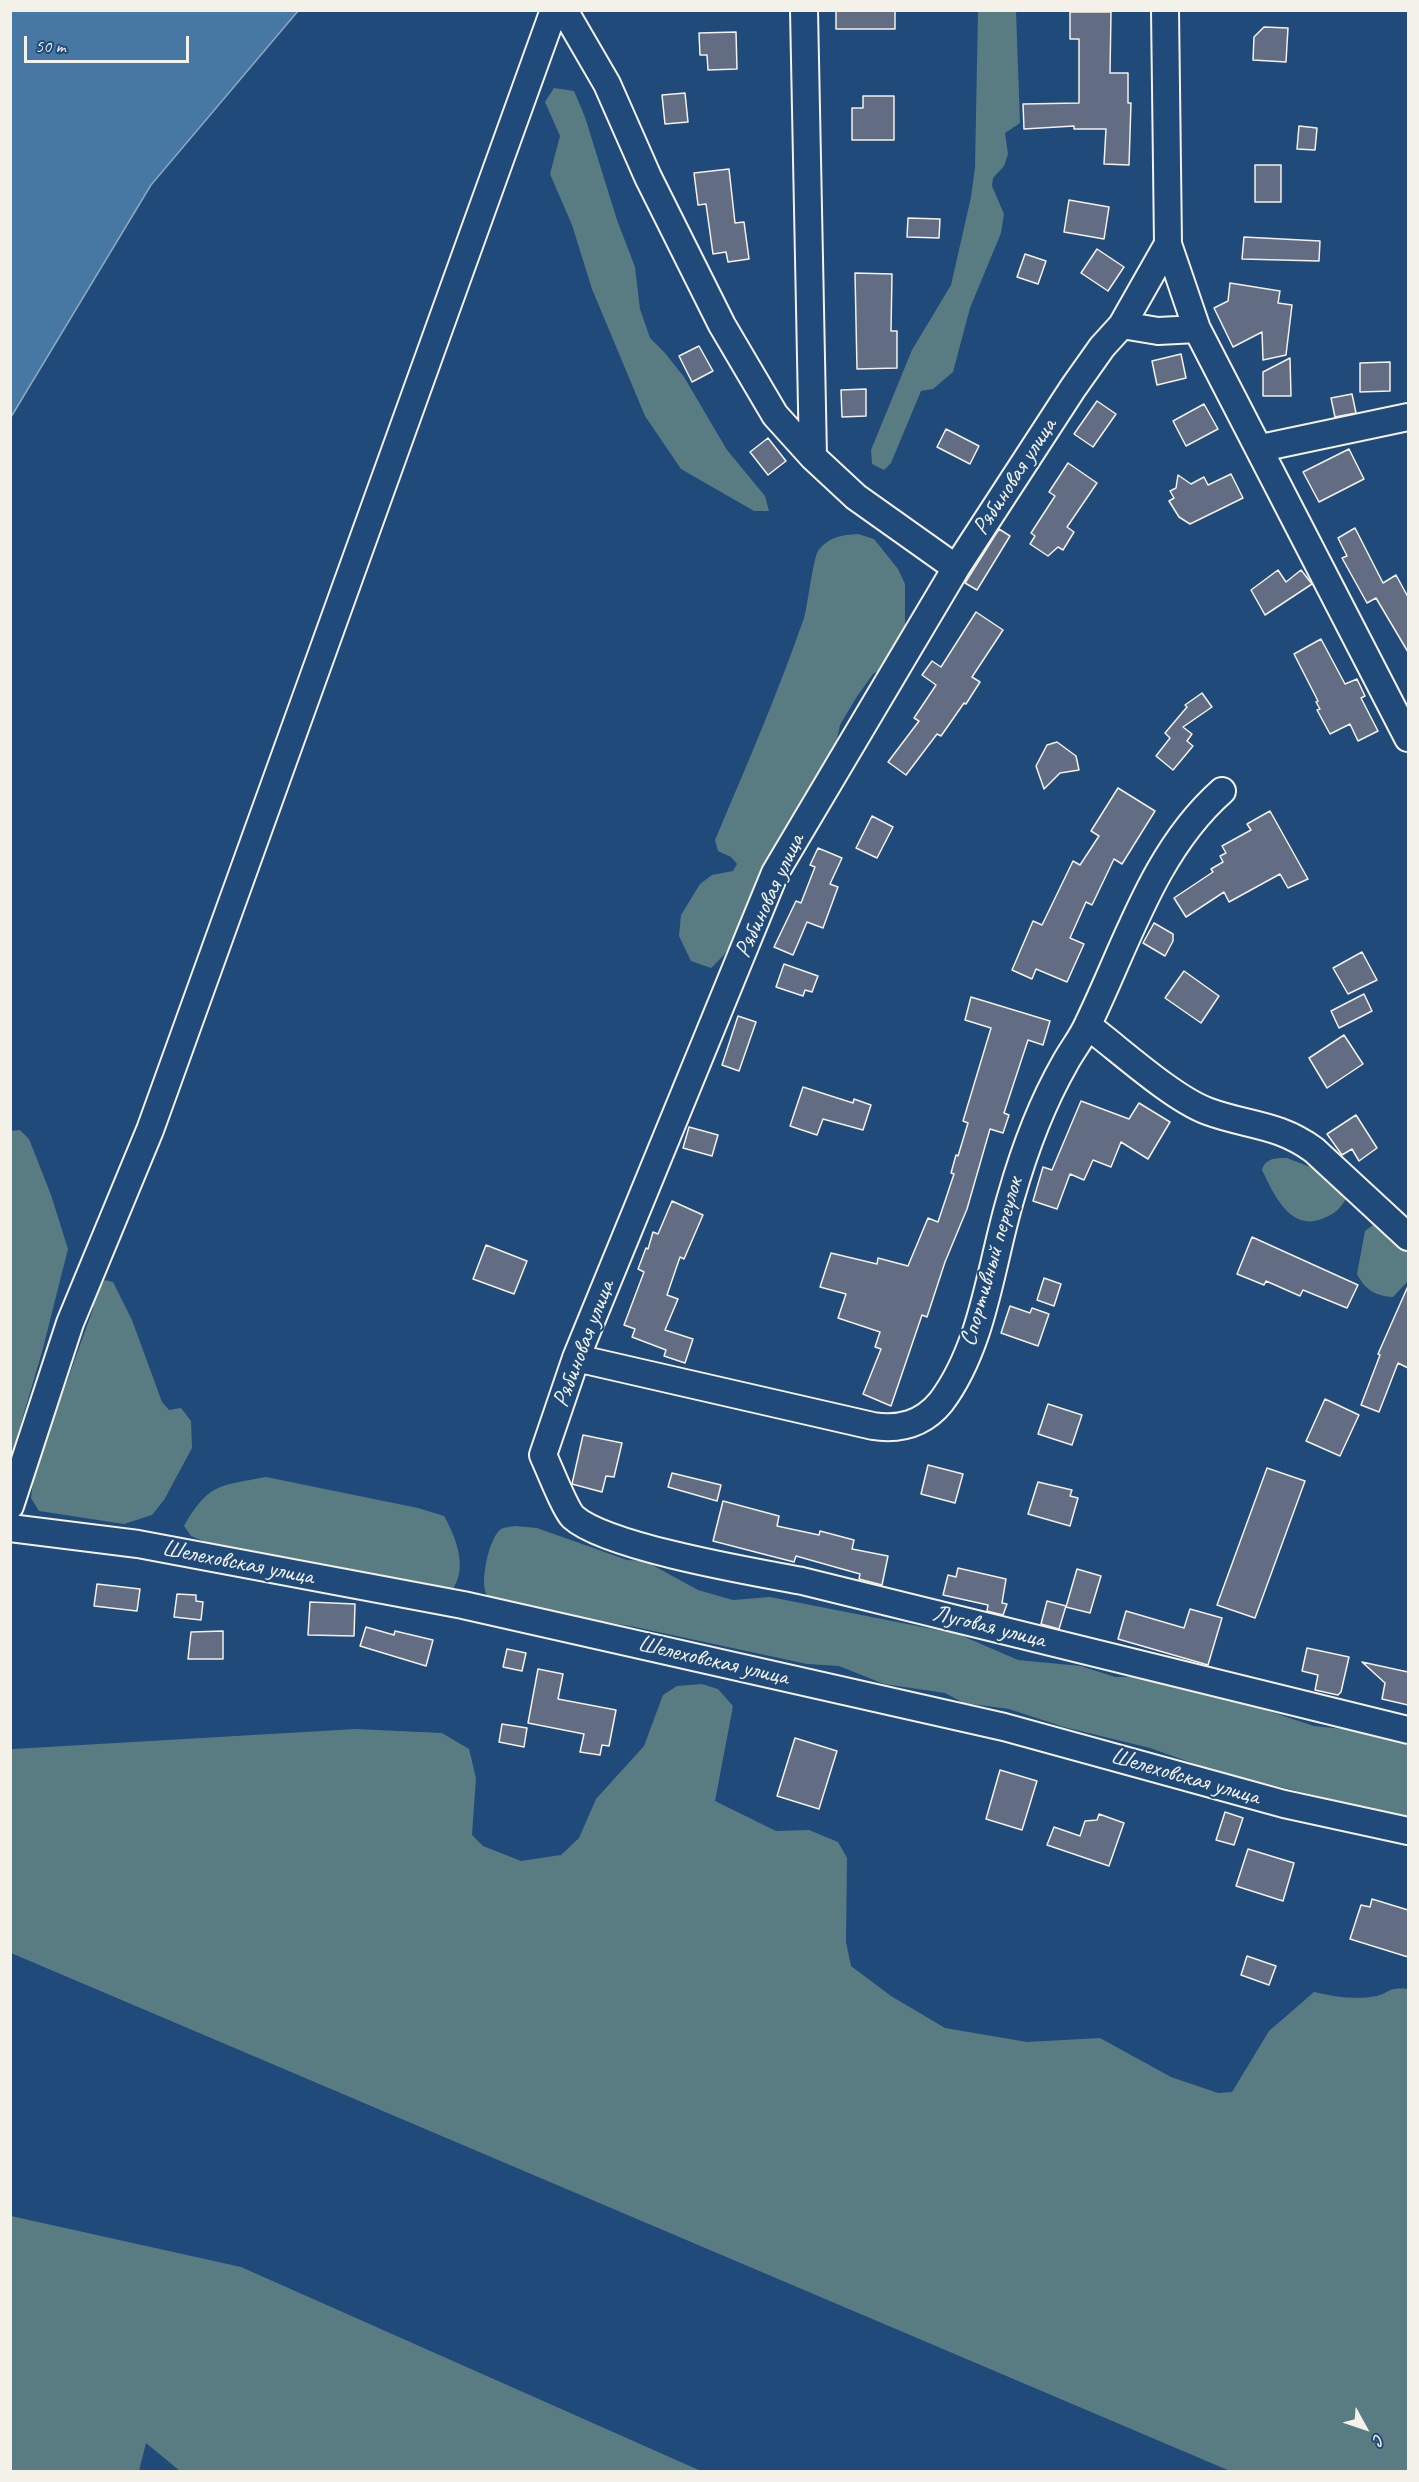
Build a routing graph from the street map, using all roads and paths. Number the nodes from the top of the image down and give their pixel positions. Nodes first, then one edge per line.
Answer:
1 (554, 10) edge
2 (564, 10) edge
3 (804, 10) edge
4 (1165, 10) edge
5 (1168, 244) junction
6 (1122, 326) junction
7 (1197, 329) junction
8 (1408, 417) edge
9 (1261, 448) junction
10 (813, 457) junction
11 (956, 568) junction
12 (1408, 738) edge
13 (1222, 791) dead end
14 (1088, 1026) junction
15 (1408, 1237) edge
16 (576, 1358) junction
17 (10, 1506) edge
18 (572, 1516) joint
19 (10, 1528) edge
20 (1408, 1730) edge
21 (1408, 1831) edge

1 - 17 street
2 - 10 street
3 - 10 street
4 - 5 street
5 - 6 street, Рябиновая улица
5 - 7 street
6 - 7 street
6 - 11 street, Рябиновая улица
7 - 9 street
8 - 9 street
9 - 12 street
10 - 11 street
11 - 16 street, Рябиновая улица
13 - 14 street, Спортивный переулок
14 - 15 street
14 - 16 street, Спортивный переулок
16 - 18 street, Рябиновая улица
18 - 20 street, Луговая улица
19 - 21 street, Шелеховская улица

